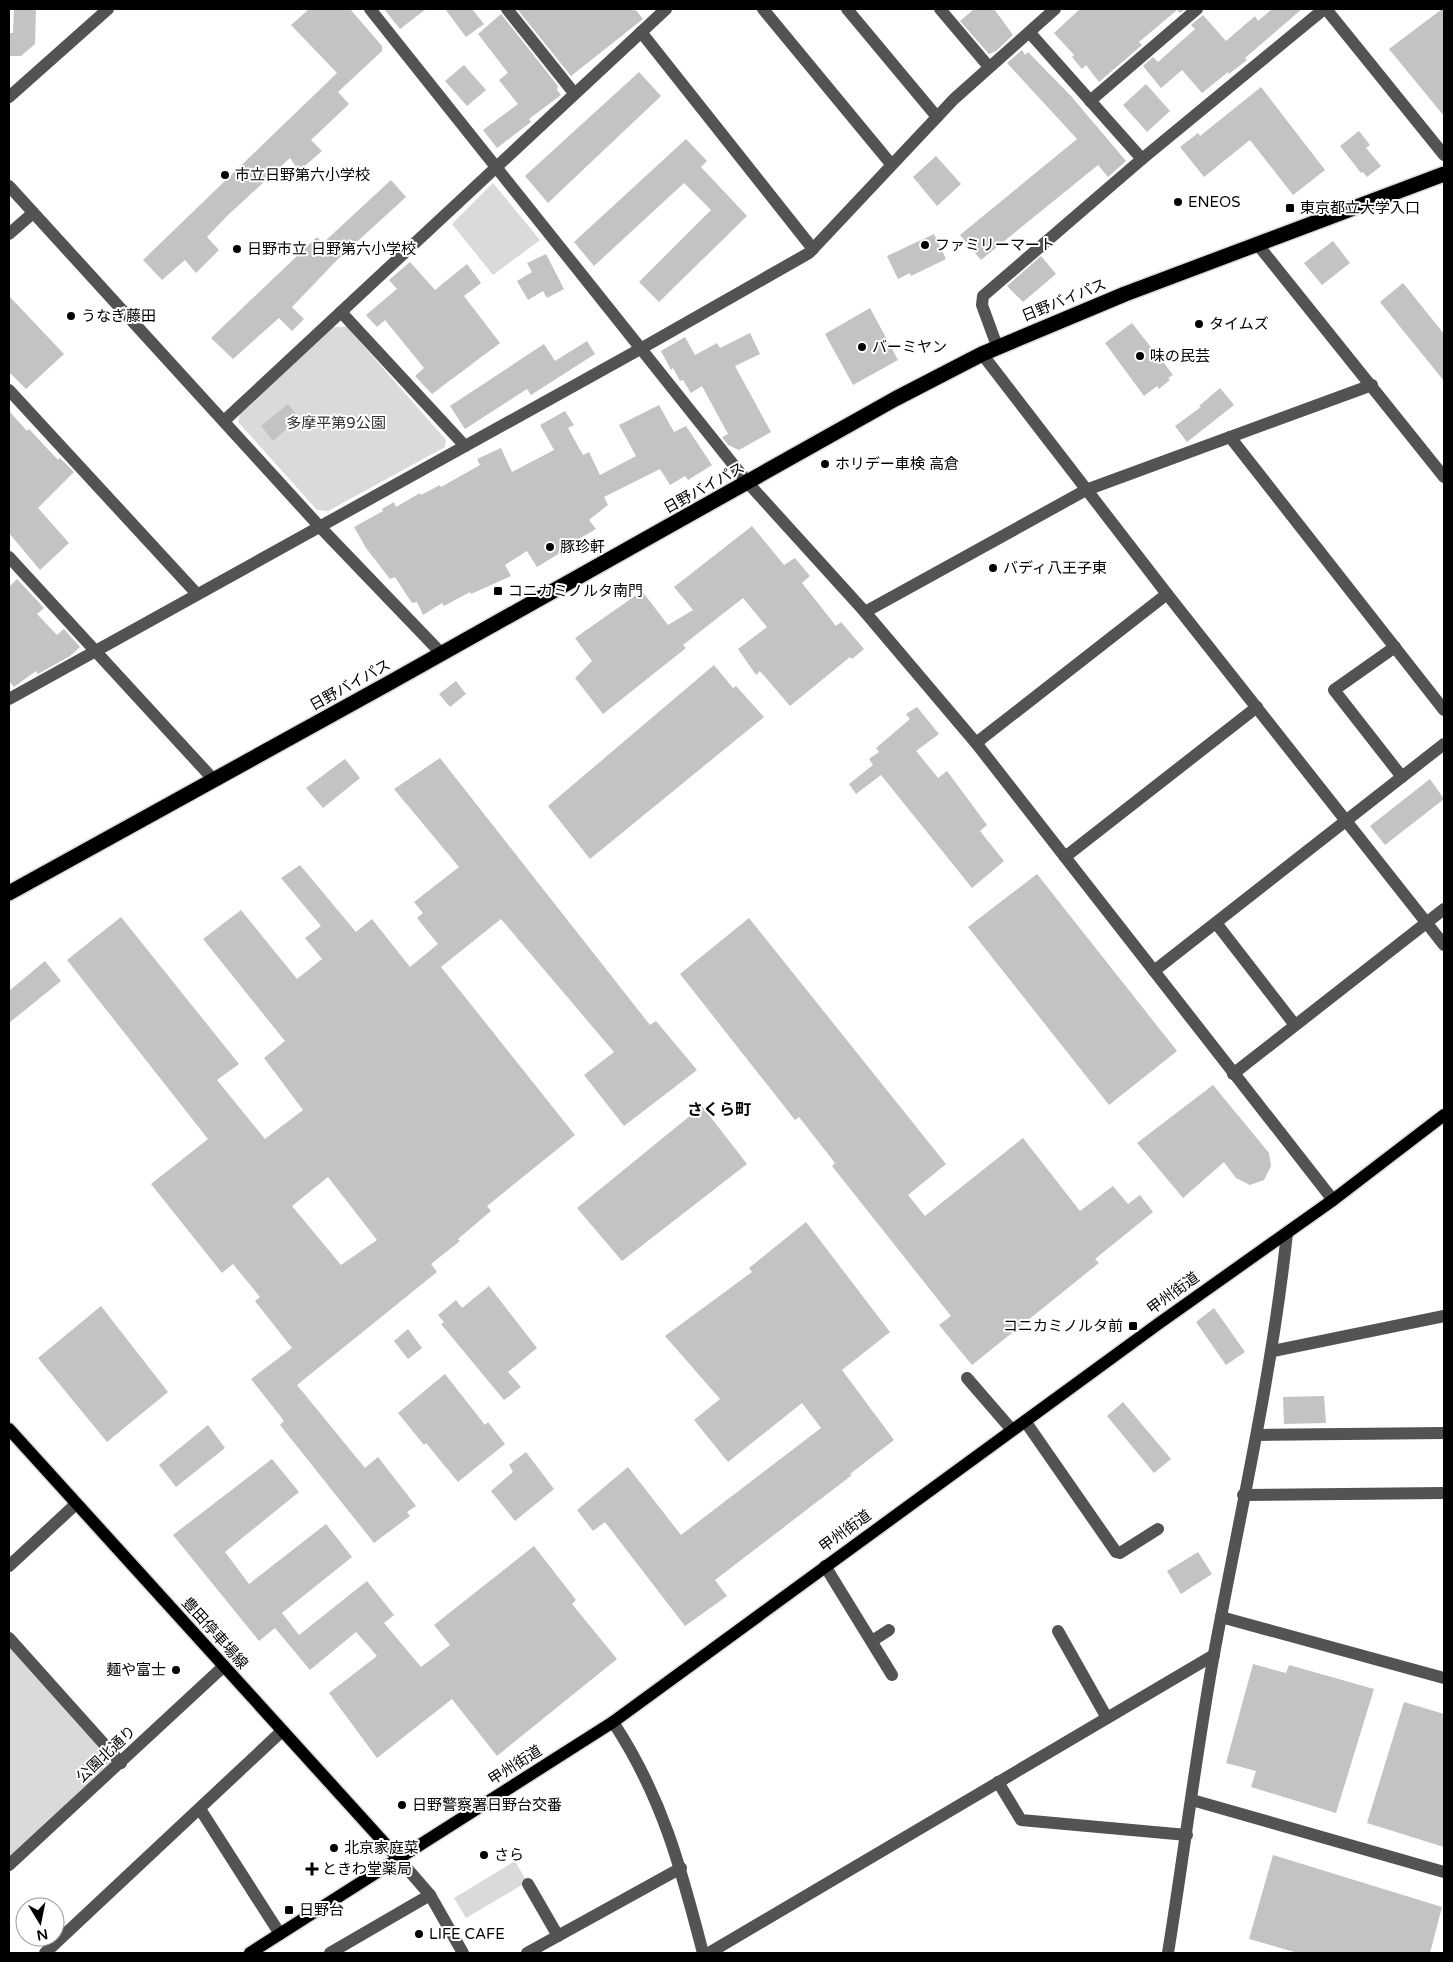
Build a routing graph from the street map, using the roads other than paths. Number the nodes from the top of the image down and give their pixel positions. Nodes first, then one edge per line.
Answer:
1 (108, 9) edge
2 (370, 9) edge
3 (507, 9) edge
4 (763, 9) edge
5 (847, 9) edge
6 (940, 9) edge
7 (1056, 9) edge
8 (1196, 9) edge
9 (1325, 9) edge
10 (663, 10) edge
11 (640, 32) junction
12 (1030, 33) junction
13 (989, 67) junction
14 (574, 93) junction
15 (9, 97) edge
16 (1090, 101) junction
17 (936, 117) junction
18 (1444, 155) edge
19 (1142, 159) junction
20 (891, 164) junction
21 (496, 168) junction
22 (1444, 174) edge
23 (9, 186) edge
24 (33, 213) junction
25 (9, 234) edge
26 (1258, 245) junction
27 (813, 249) junction
28 (341, 312) junction
29 (997, 346) junction
30 (642, 348) junction
31 (982, 354) junction
32 (1372, 385) junction
33 (9, 390) edge
34 (224, 420) junction
35 (1230, 437) junction
36 (465, 446) junction
37 (1444, 477) edge
38 (748, 483) junction
39 (1086, 490) junction
40 (320, 527) junction
41 (9, 557) edge
42 (197, 594) junction
43 (1167, 594) junction
44 (865, 612) junction
45 (1395, 647) junction
46 (95, 650) junction
47 (441, 653) junction
48 (9, 698) edge
49 (1257, 708) junction
50 (1444, 710) edge
51 (976, 744) junction
52 (1444, 744) edge
53 (1402, 777) junction
54 (213, 779) junction
55 (1346, 821) junction
56 (1065, 857) junction
57 (9, 894) edge
58 (1444, 909) edge
59 (1427, 922) junction
60 (1216, 923) junction
61 (1444, 945) edge
62 (1154, 971) junction
63 (1295, 1025) junction
64 (1233, 1074) junction
65 (1444, 1115) edge
66 (1333, 1200) junction
67 (1287, 1233) junction
68 (1444, 1316) edge
69 (1273, 1350) junction
70 (967, 1378) dead end
71 (1025, 1421) junction
72 (9, 1429) edge
73 (1012, 1430) junction
74 (1444, 1433) edge
75 (1258, 1435) junction
76 (1444, 1493) edge
77 (1243, 1495) junction
78 (76, 1504) junction
79 (1158, 1529) dead end
80 (9, 1566) edge
81 (825, 1566) junction
82 (1221, 1617) junction
83 (889, 1630) dead end
84 (1058, 1631) dead end
85 (9, 1638) edge
86 (872, 1641) junction
87 (1214, 1655) junction
88 (224, 1666) junction
89 (892, 1674) dead end
90 (1444, 1678) edge
91 (1107, 1718) junction
92 (612, 1722) junction
93 (282, 1731) junction
94 (121, 1763) junction
95 (998, 1782) junction
96 (1192, 1800) junction
97 (200, 1809) junction
98 (1187, 1835) junction
99 (398, 1858) junction
100 (9, 1865) edge
101 (681, 1868) junction
102 (1444, 1872) edge
103 (528, 1884) dead end
104 (430, 1895) junction
105 (280, 1934) junction
106 (558, 1936) junction
107 (45, 1953) edge
108 (250, 1953) edge
109 (330, 1953) edge
110 (463, 1953) edge
111 (527, 1953) edge
112 (703, 1953) edge
113 (709, 1953) edge
114 (1168, 1953) edge

1 - 15 street
2 - 21 street
3 - 14 street
4 - 20 street
5 - 17 street
6 - 13 street
7 - 12 street
8 - 16 street
9 - 18 street
9 - 19 street
10 - 11 street
11 - 14 street
11 - 27 street
12 - 13 street
12 - 16 street
13 - 17 street
14 - 21 street
16 - 19 street
17 - 20 street
19 - 29 street
20 - 27 street
21 - 28 street
21 - 30 street
22 - 26 highway, 日野バイパス
23 - 24 street
24 - 25 street
24 - 34 street
26 - 29 highway, 日野バイパス
26 - 32 street
27 - 30 street
28 - 34 street
28 - 36 street
29 - 31 highway, 日野バイパス
30 - 36 street
30 - 38 street
31 - 38 highway, 日野バイパス
31 - 39 street
32 - 35 street
32 - 37 street
33 - 42 street
34 - 40 street
35 - 39 street
35 - 45 street
36 - 40 street
38 - 44 street
38 - 47 highway, 日野バイパス
39 - 43 street
39 - 44 street
40 - 42 street
40 - 47 street
41 - 46 street
42 - 46 street
43 - 49 street
43 - 51 street
44 - 51 street
45 - 50 street
45 - 53 street
46 - 48 street
46 - 54 street
47 - 54 highway, 日野バイパス
49 - 55 street
49 - 56 street
51 - 56 street
52 - 53 street
53 - 55 street
54 - 57 highway, 日野バイパス
55 - 59 street
55 - 60 street
56 - 62 street
58 - 59 street
59 - 61 street
59 - 63 street
60 - 62 street
60 - 63 street
62 - 64 street
63 - 64 street
64 - 66 street
65 - 66 main road, 甲州街道
66 - 67 main road, 甲州街道
67 - 69 street
67 - 71 main road, 甲州街道
68 - 69 street
69 - 75 street
70 - 73 street
71 - 73 main road, 甲州街道
71 - 79 street
72 - 78 main road, 豊田停車場線
73 - 81 main road, 甲州街道
74 - 75 street
75 - 77 street
76 - 77 street
77 - 82 street
78 - 80 street
78 - 88 main road, 豊田停車場線
81 - 86 street
81 - 92 main road, 甲州街道
82 - 87 street
82 - 90 street
83 - 86 street
84 - 91 street
85 - 94 street
86 - 89 street
87 - 91 street
87 - 96 street
88 - 93 main road, 豊田停車場線
88 - 94 street, 公園北通り
91 - 95 street
92 - 99 main road, 甲州街道
92 - 101 street
93 - 97 street
93 - 99 main road, 豊田停車場線
94 - 100 street, 公園北通り
95 - 98 street
95 - 113 street
96 - 98 street
96 - 102 street
97 - 105 street
97 - 107 street
98 - 114 street
99 - 104 street
99 - 105 main road, 甲州街道
101 - 106 street
101 - 112 street
103 - 106 street
104 - 109 street
104 - 110 street
105 - 108 main road, 甲州街道
106 - 111 street

